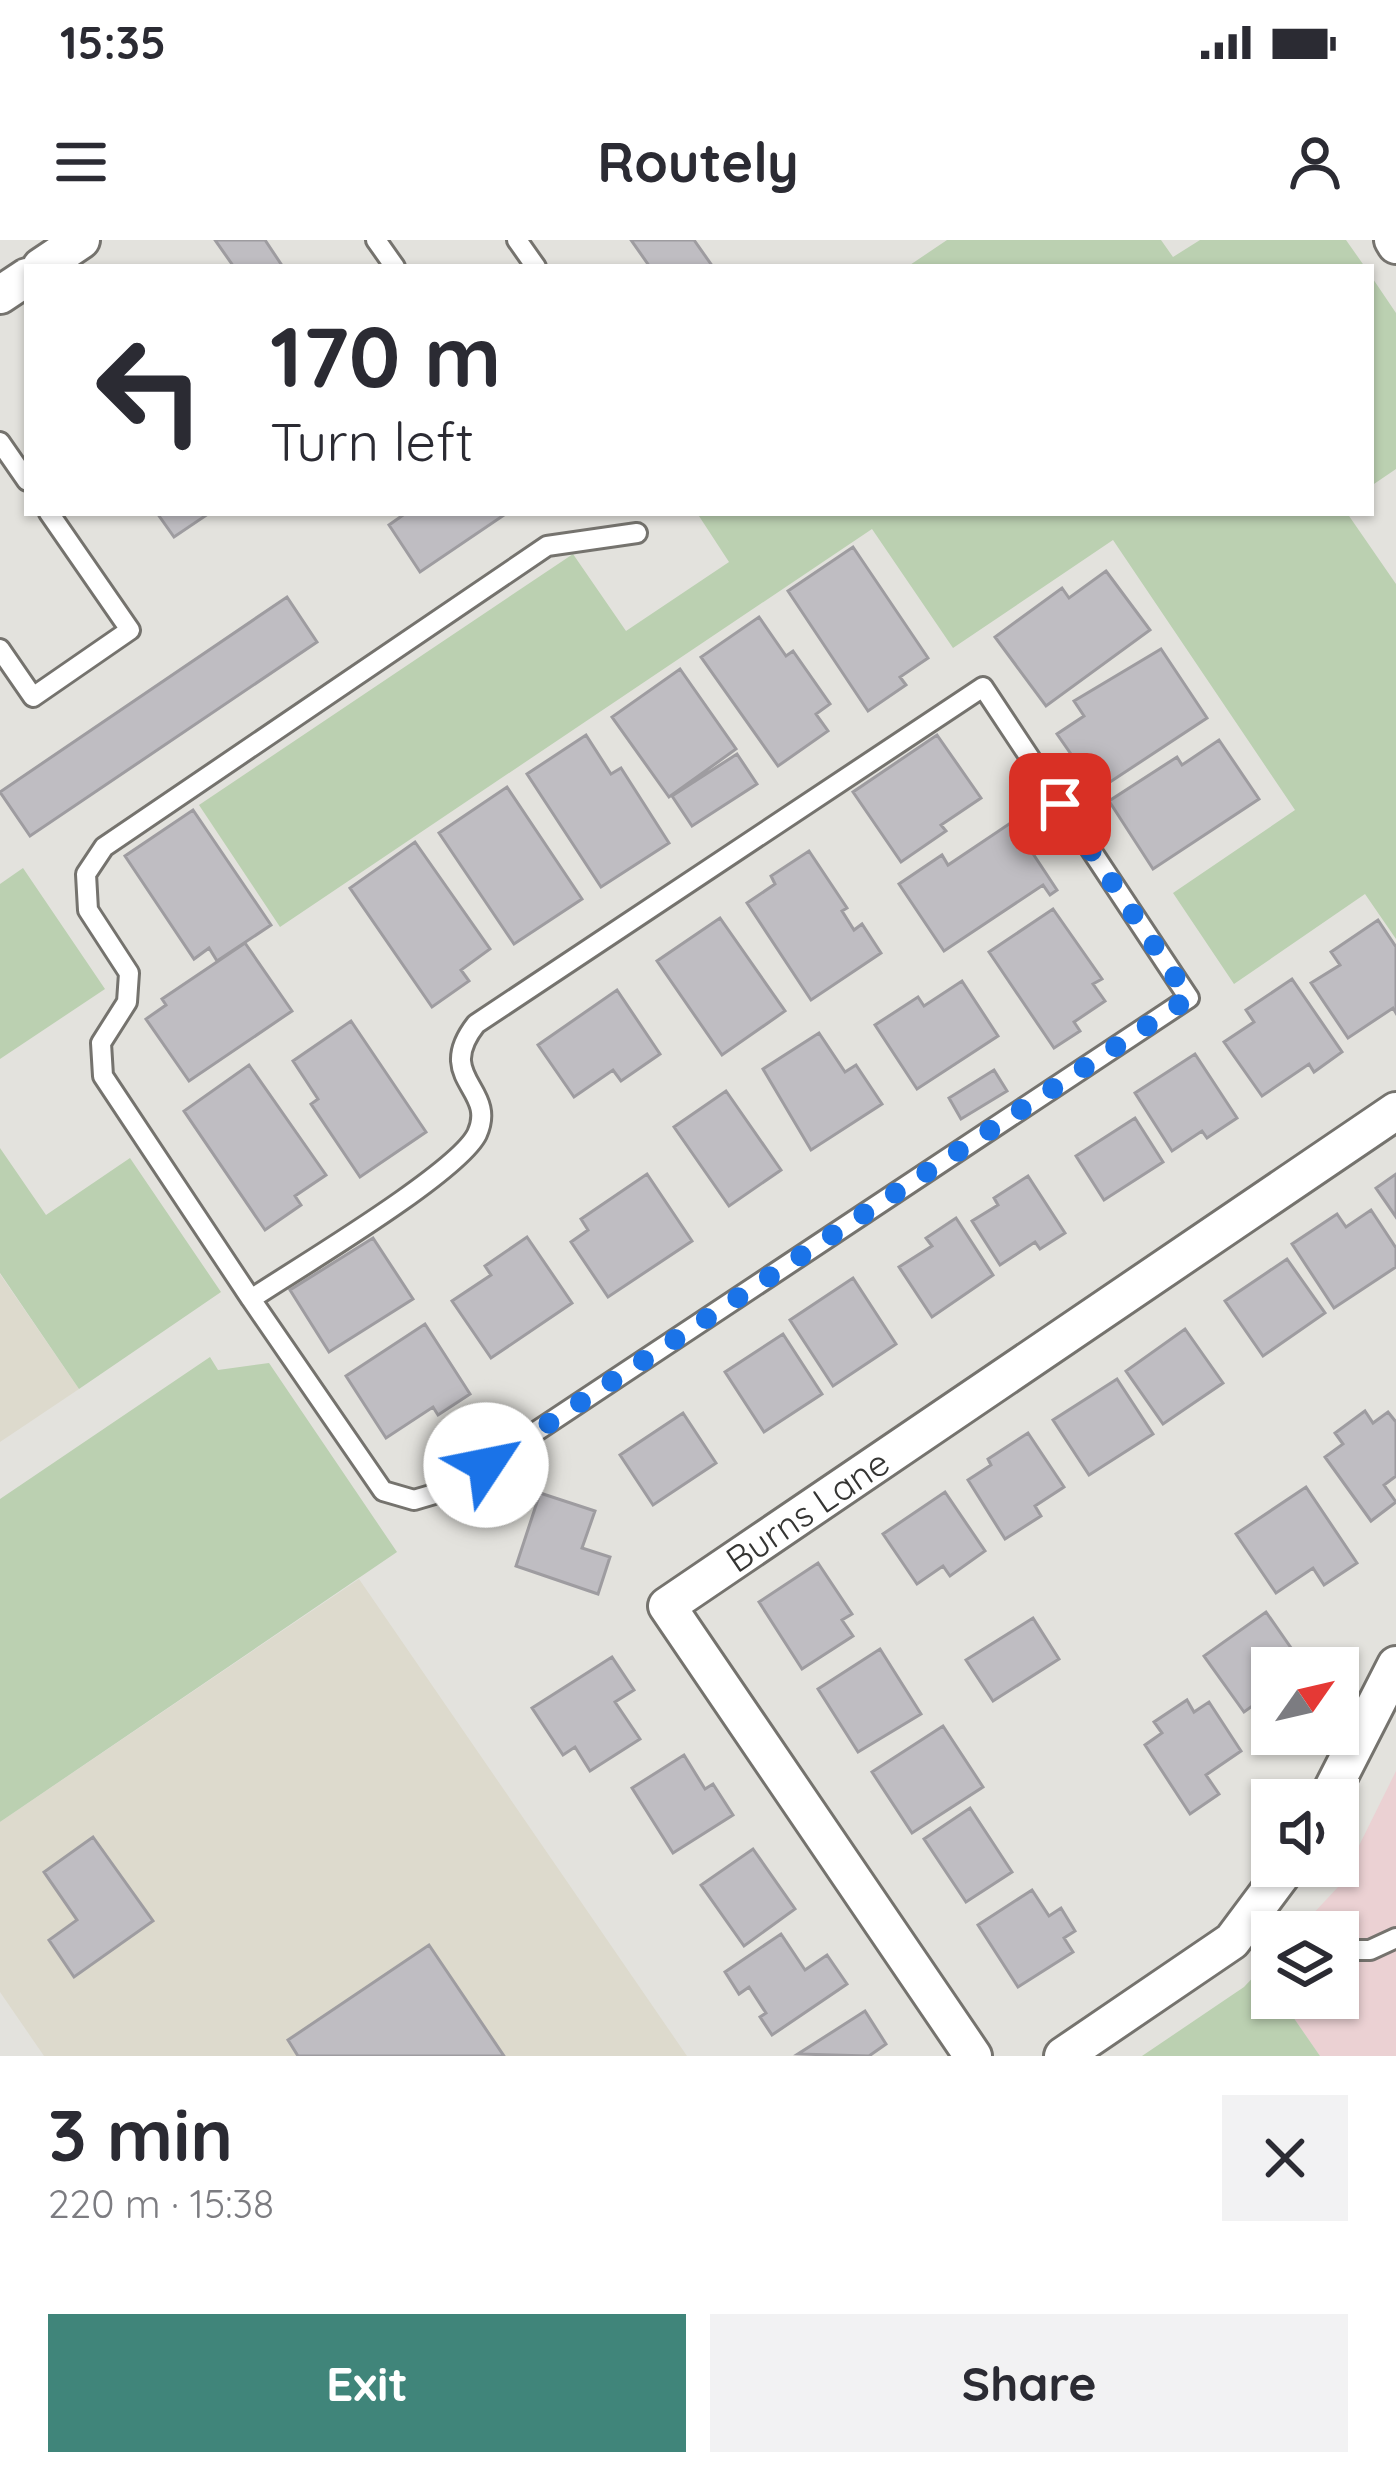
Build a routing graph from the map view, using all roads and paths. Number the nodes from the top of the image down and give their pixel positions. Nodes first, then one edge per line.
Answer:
1 (81, 240) edge
2 (45, 264) edge
3 (0, 442) edge
4 (24, 477) edge
5 (51, 516) edge
6 (637, 533) dead end
7 (0, 649) edge
8 (1396, 1111) edge
9 (251, 1298) junction
10 (1396, 1664) edge
11 (1338, 1779) edge
12 (1251, 1930) edge
13 (1396, 1938) edge
14 (1359, 1950) edge
15 (973, 2056) edge
16 (1063, 2056) edge

1 - 2 street
3 - 4 lane
5 - 7 lane
6 - 9 lane
8 - 15 street, Burns Lane
9 - 9 lane
10 - 11 street
12 - 16 street
13 - 14 lane

